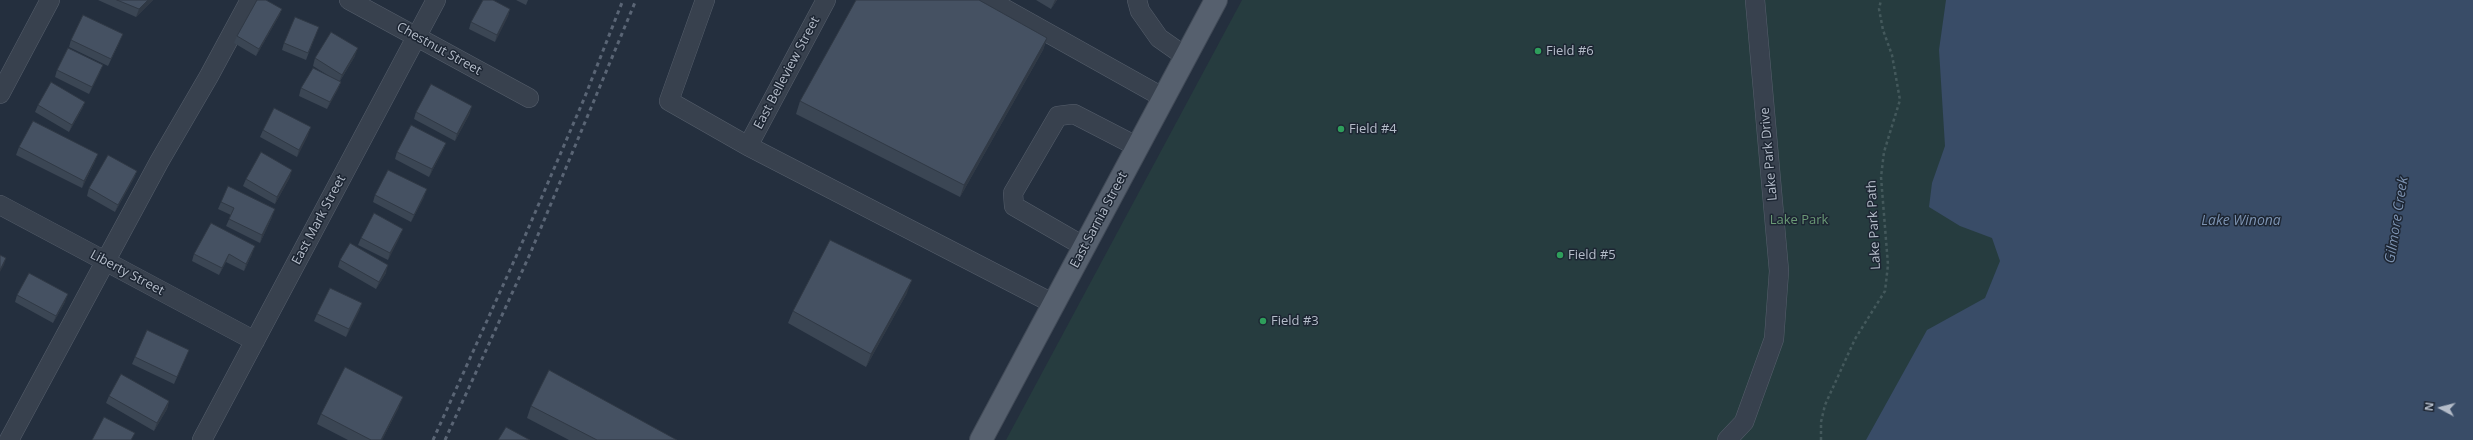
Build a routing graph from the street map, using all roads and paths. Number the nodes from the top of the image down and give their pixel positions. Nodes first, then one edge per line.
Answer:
1 (50, 0) edge
2 (250, 0) edge
3 (349, 0) edge
4 (436, 0) edge
5 (705, 0) edge
6 (826, 0) edge
7 (989, 0) edge
8 (1137, 0) edge
9 (1216, 0) edge
10 (1755, 0) edge
11 (1881, 0) edge
12 (416, 36) junction
13 (1186, 56) junction
14 (0, 94) edge
15 (529, 98) dead end
16 (1164, 98) junction
17 (748, 146) junction
18 (1138, 147) junction
19 (0, 205) edge
20 (1085, 247) junction
21 (106, 261) junction
22 (1054, 304) junction
23 (254, 341) junction
24 (9, 440) edge
25 (202, 440) edge
26 (981, 440) edge
27 (1727, 440) edge
28 (1821, 440) edge

1 - 14 street
2 - 21 street
3 - 12 street, Chestnut Street
4 - 12 street, East Mark Street
5 - 17 street
6 - 17 street, East Belleview Street
7 - 16 street
8 - 13 street
9 - 13 main road, East Sarnia Street
10 - 27 street, Lake Park Drive
11 - 28 path, Lake Park Path
12 - 15 street, Chestnut Street
12 - 23 street, East Mark Street
13 - 16 main road, East Sarnia Street
16 - 18 main road, East Sarnia Street
17 - 22 street
18 - 20 main road, East Sarnia Street
18 - 20 street
19 - 21 street, Liberty Street
20 - 22 main road, East Sarnia Street
21 - 23 street, Liberty Street
21 - 24 street
22 - 26 main road, East Sarnia Street
23 - 25 street, East Mark Street

